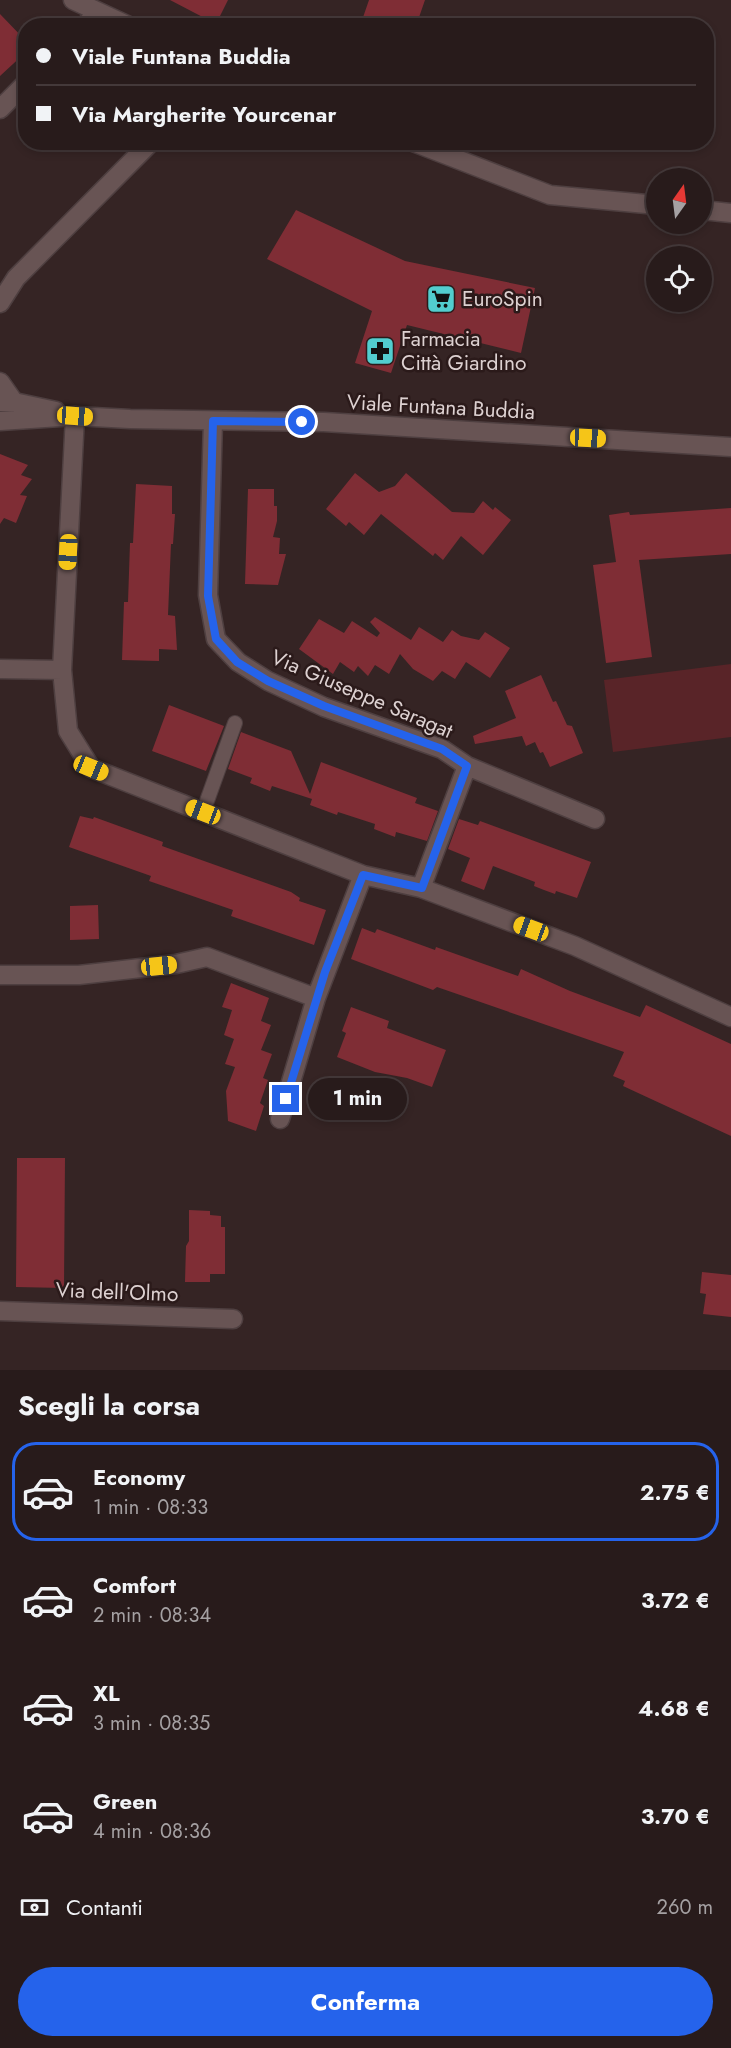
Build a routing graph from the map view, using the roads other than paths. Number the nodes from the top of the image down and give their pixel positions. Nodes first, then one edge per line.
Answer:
1 (73, 0) edge
2 (99, 12) junction
3 (93, 18) edge
4 (112, 18) edge
5 (18, 92) edge
6 (0, 109) edge
7 (143, 150) edge
8 (434, 150) edge
9 (646, 204) edge
10 (712, 211) edge
11 (731, 213) edge
12 (8, 282) edge
13 (0, 303) edge
14 (0, 382) edge
15 (7, 402) edge
16 (75, 416) junction
17 (0, 421) edge
18 (213, 421) junction
19 (731, 447) edge
20 (0, 669) edge
21 (62, 670) junction
22 (235, 723) dead end
23 (467, 766) junction
24 (203, 812) junction
25 (595, 819) dead end
26 (363, 875) junction
27 (422, 888) junction
28 (0, 975) edge
29 (316, 998) junction
30 (731, 1017) edge
31 (280, 1119) dead end
32 (0, 1311) edge
33 (233, 1319) dead end

1 - 2 street
2 - 3 street
2 - 4 street
5 - 6 street
7 - 12 street
8 - 9 street
10 - 11 street
12 - 13 street
14 - 15 street
15 - 16 street, Viale Funtana Buddia
16 - 17 street, Viale Funtana Buddia
16 - 18 street, Viale Funtana Buddia
16 - 21 street
18 - 19 street, Viale Funtana Buddia
18 - 23 street, Via Giuseppe Saragat
20 - 21 street
21 - 24 street
22 - 24 lane
23 - 25 street, Via Giuseppe Saragat
23 - 27 street, Via Giuseppe Saragat
24 - 26 street
26 - 27 street
26 - 29 street
27 - 30 street
28 - 29 street
29 - 31 street
32 - 33 street, Via dell'Olmo

